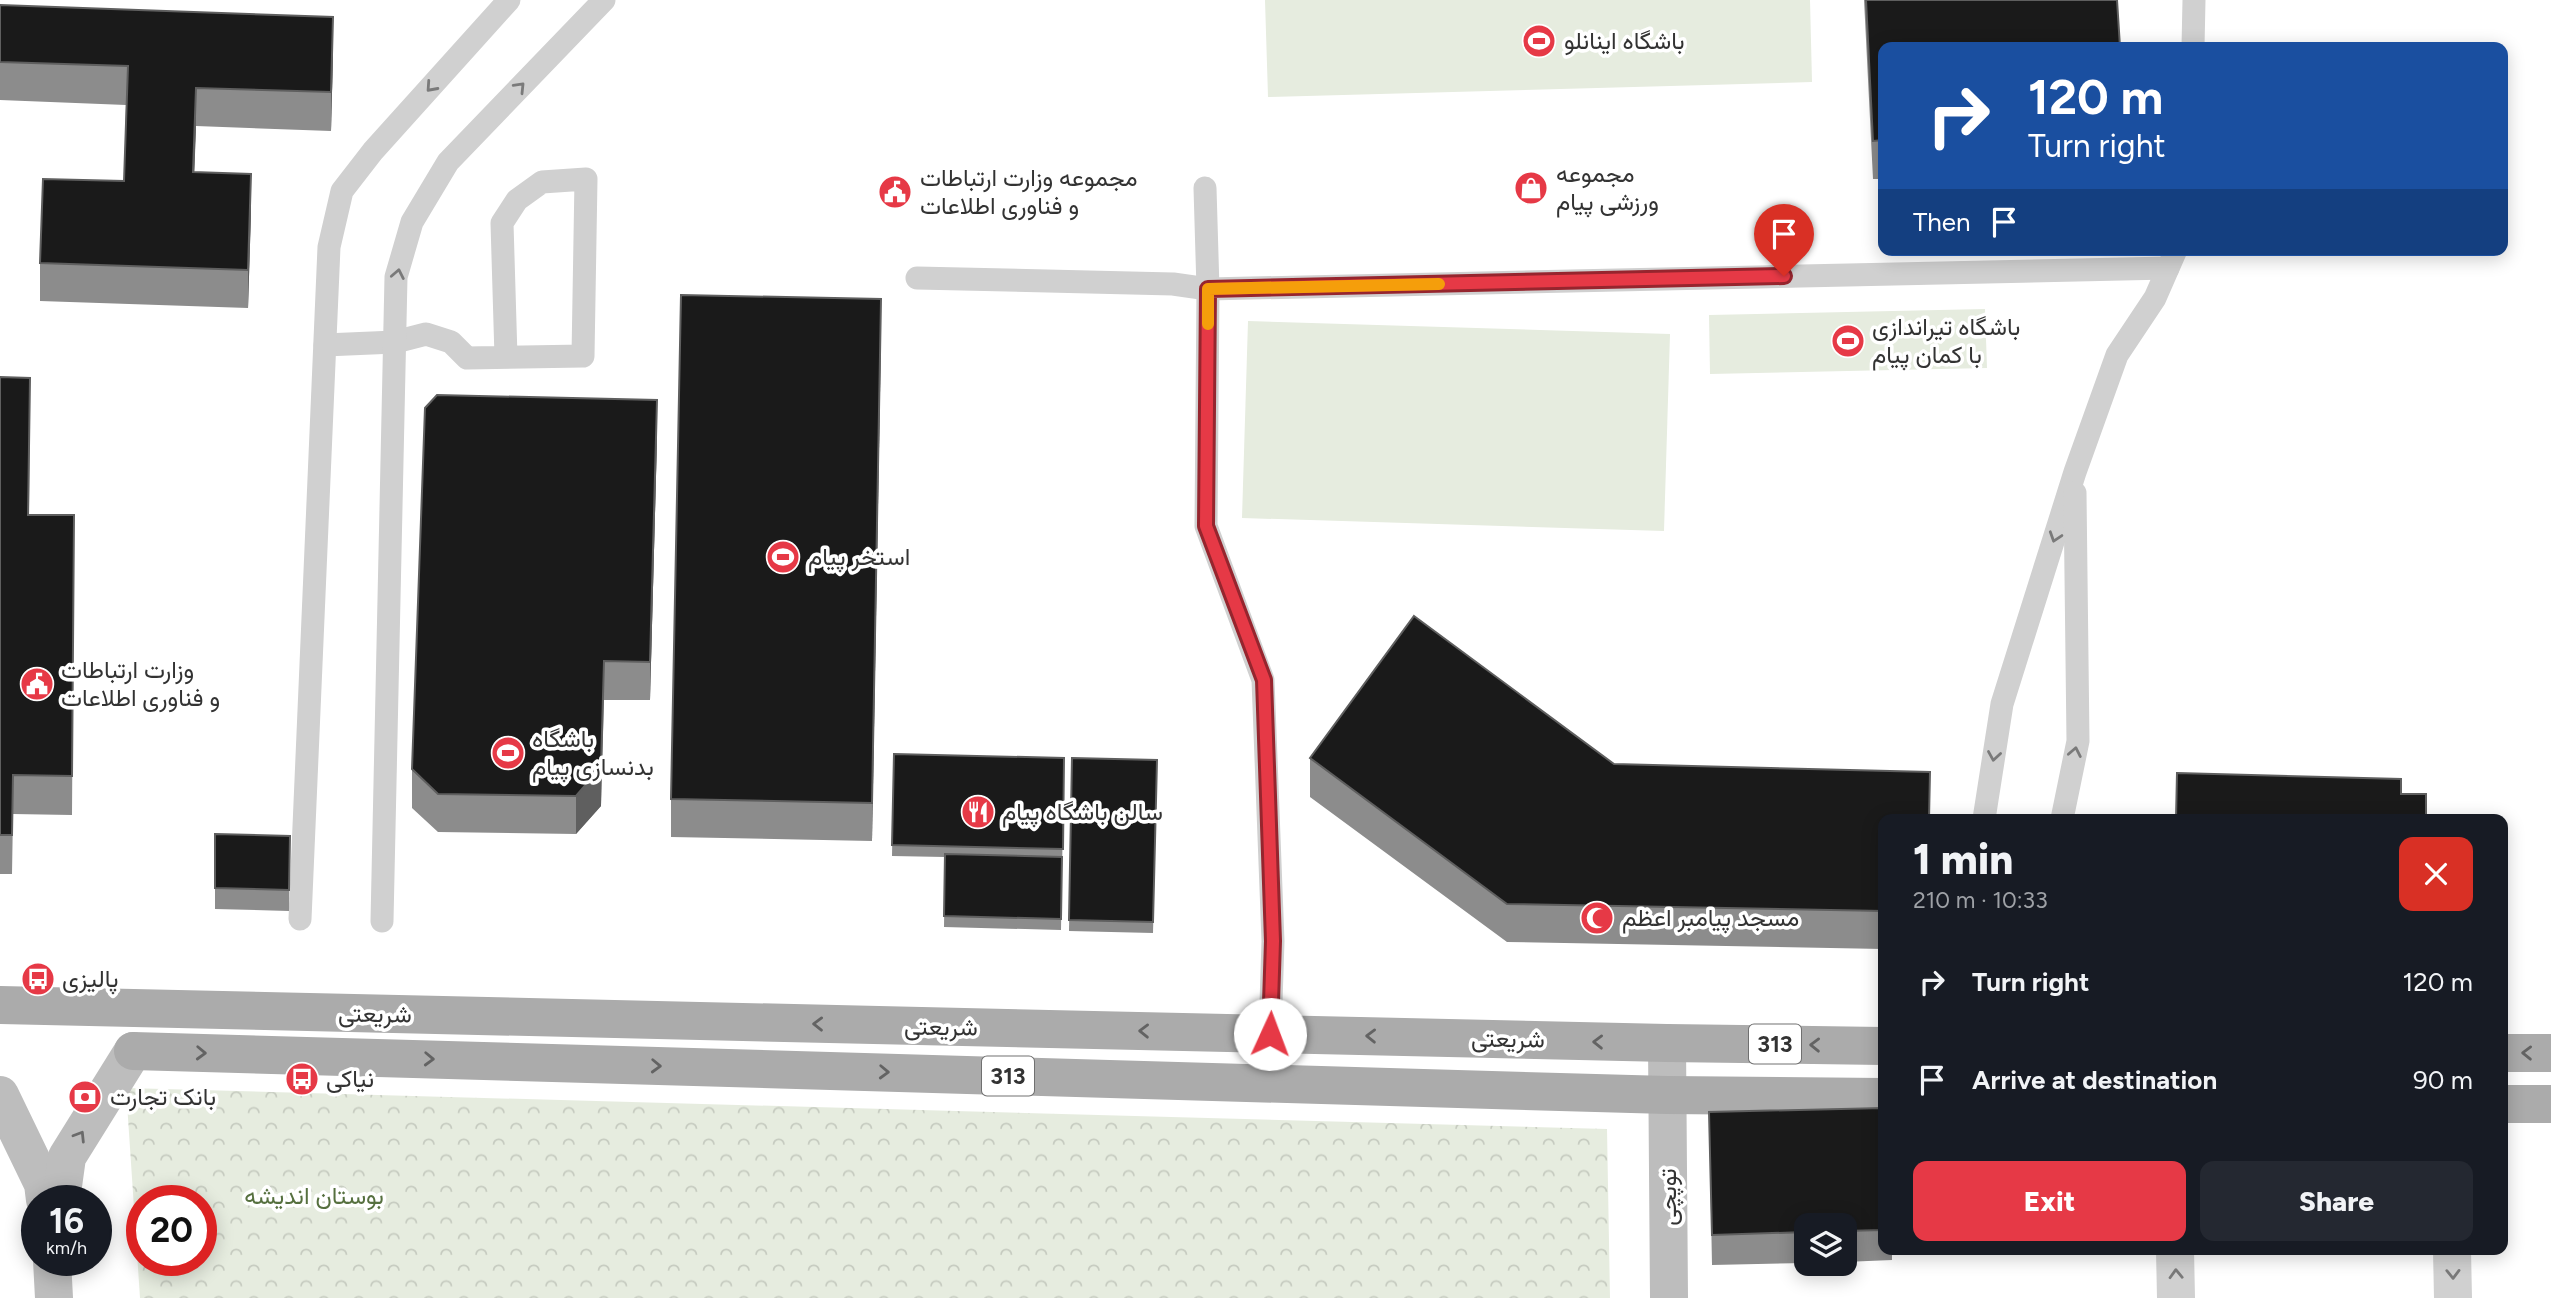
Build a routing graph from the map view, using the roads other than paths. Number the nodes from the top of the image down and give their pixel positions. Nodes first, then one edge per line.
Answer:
1 (509, 0) edge
2 (604, 0) edge
3 (2194, 0) edge
4 (2193, 42) edge
5 (1205, 188) dead end
6 (2172, 259) edge
7 (917, 278) dead end
8 (1208, 289) junction
9 (395, 342) junction
10 (325, 345) junction
11 (506, 358) junction
12 (2075, 472) junction
13 (1985, 814) edge
14 (2063, 814) edge
15 (300, 919) dead end
16 (382, 921) dead end
17 (0, 1005) edge
18 (1270, 1034) junction
19 (1667, 1043) junction
20 (1878, 1046) edge
21 (2508, 1052) edge
22 (2551, 1053) edge
23 (0, 1095) edge
24 (1667, 1095) junction
25 (1878, 1097) edge
26 (2508, 1104) edge
27 (2551, 1104) edge
28 (43, 1185) edge
29 (63, 1185) edge
30 (2175, 1255) edge
31 (2452, 1255) edge
32 (1669, 1298) edge
33 (2176, 1298) edge
34 (2453, 1298) edge

1 -> 10 lane
9 -> 2 lane
3 - 4 lane
5 - 8 lane
6 - 8 lane
6 - 12 lane
7 - 8 lane
8 - 18 lane
9 - 10 lane
9 - 11 lane
9 - 16 lane
10 - 15 lane
11 - 11 lane
12 -> 13 lane
14 -> 12 lane
18 -> 17 main road, شریعتی / 313
19 -> 18 main road, شریعتی / 313
20 -> 19 main road, شریعتی / 313
19 - 24 main road, توپچی
22 -> 21 main road
23 - 28 main road
24 - 25 main road, شریعتی / 313
29 -> 24 main road, شریعتی / 313
24 - 32 main road, توپچی
26 - 27 main road
33 -> 30 street
31 -> 34 street

